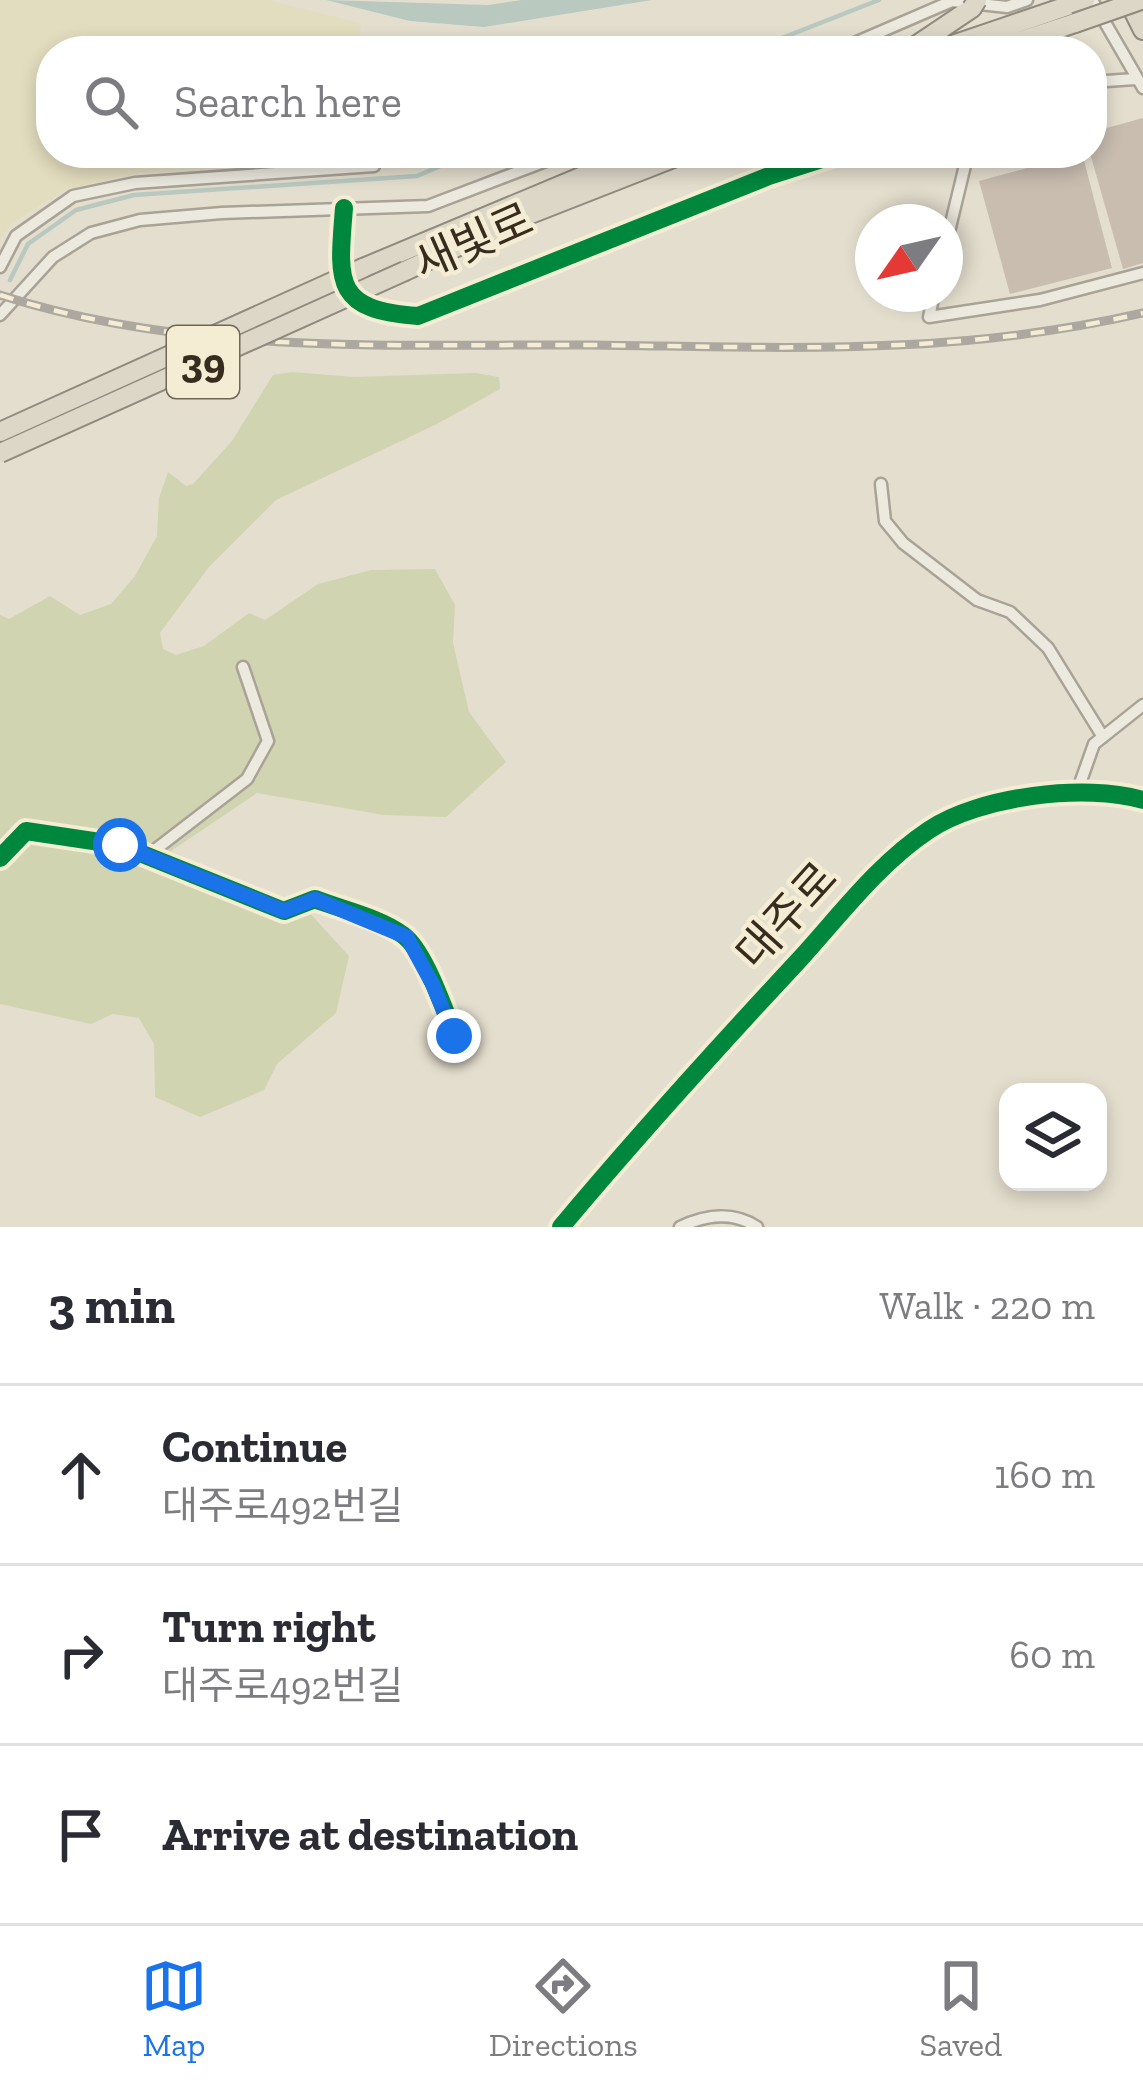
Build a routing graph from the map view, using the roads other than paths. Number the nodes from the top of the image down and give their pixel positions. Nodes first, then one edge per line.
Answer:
1 (1027, 0) edge
2 (1128, 0) edge
3 (1139, 0) edge
4 (975, 4) edge
5 (1080, 7) edge
6 (1143, 10) edge
7 (1143, 30) edge
8 (871, 36) edge
9 (929, 36) edge
10 (984, 36) edge
11 (1021, 36) edge
12 (1102, 36) edge
13 (1107, 42) edge
14 (1107, 83) edge
15 (1139, 84) edge
16 (346, 168) edge
17 (527, 168) edge
18 (602, 168) edge
19 (648, 168) edge
20 (795, 168) edge
21 (964, 168) edge
22 (956, 204) edge
23 (344, 208) junction
24 (0, 267) edge
25 (1143, 273) edge
26 (963, 311) edge
27 (929, 312) edge
28 (956, 312) edge
29 (0, 314) edge
30 (0, 431) edge
31 (0, 453) edge
32 (881, 484) dead end
33 (243, 667) dead end
34 (1143, 705) edge
35 (1102, 736) junction
36 (1077, 792) junction
37 (1143, 800) edge
38 (147, 856) junction
39 (0, 858) edge
40 (454, 1036) dead end
41 (561, 1227) edge
42 (680, 1227) edge
43 (757, 1227) edge

1 - 8 street
2 - 7 highway
3 - 5 highway, bridge
3 - 6 highway
4 - 9 highway
5 - 10 highway
5 - 11 highway
5 - 12 street
13 - 15 street
14 - 15 street
16 - 24 street
17 - 23 street
18 - 30 highway, 새빛로 / 39, bridge
19 - 31 highway, 새빛로 / 39, bridge
20 - 23 street
21 - 22 street
23 - 29 street
25 - 26 street
27 - 28 street
32 - 35 street
33 - 38 street
34 - 35 street
35 - 36 street
36 - 37 street, 대주로
36 - 41 street, 대주로
38 - 39 street
38 - 40 street
42 - 43 street

